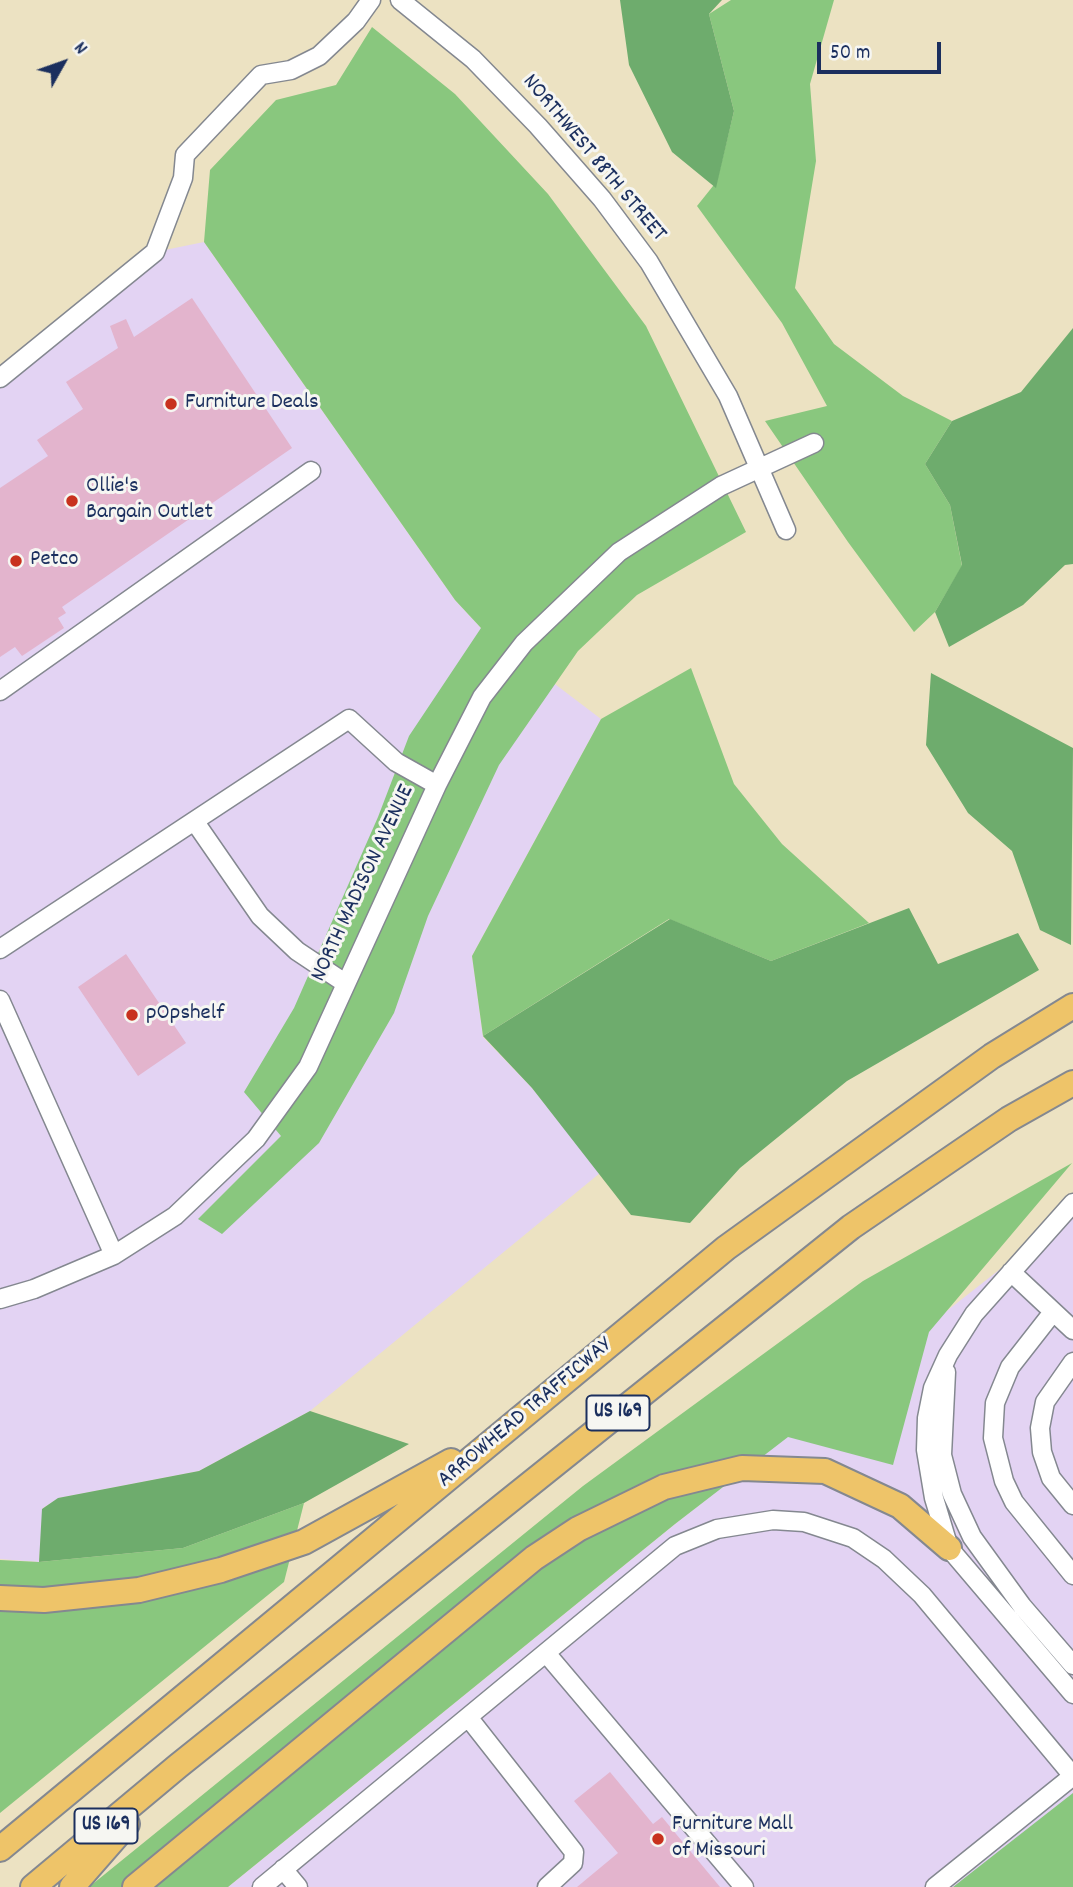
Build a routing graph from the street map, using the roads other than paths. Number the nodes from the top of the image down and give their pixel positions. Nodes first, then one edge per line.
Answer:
1 (371, 0) edge
2 (400, 0) edge
3 (0, 378) edge
4 (814, 443) dead end
5 (761, 467) junction
6 (311, 471) dead end
7 (786, 530) dead end
8 (0, 691) edge
9 (437, 785) junction
10 (195, 822) junction
11 (0, 948) edge
12 (345, 983) junction
13 (0, 1000) edge
14 (1073, 1006) edge
15 (1073, 1083) edge
16 (1073, 1203) edge
17 (114, 1255) junction
18 (1011, 1272) junction
19 (0, 1299) edge
20 (1053, 1312) junction
21 (1073, 1330) edge
22 (948, 1355) junction
23 (1073, 1362) edge
24 (504, 1432) junction
25 (1073, 1505) edge
26 (949, 1548) junction
27 (1073, 1575) edge
28 (0, 1598) edge
29 (546, 1653) junction
30 (1073, 1665) edge
31 (1073, 1695) edge
32 (468, 1717) junction
33 (178, 1766) junction
34 (1073, 1776) edge
35 (0, 1849) edge
36 (283, 1869) junction
37 (33, 1887) edge
38 (72, 1887) edge
39 (135, 1887) edge
40 (262, 1887) edge
41 (298, 1887) edge
42 (547, 1887) edge
43 (744, 1887) edge
44 (935, 1887) edge

1 - 3 street
2 - 5 street, NORTHWEST 88TH STREET
4 - 5 street, NORTH MADISON AVENUE
5 - 7 street, NORTHWEST 88TH STREET
5 - 9 street, NORTH MADISON AVENUE
6 - 8 street
9 - 10 street
9 - 12 street, NORTH MADISON AVENUE
10 - 11 street
10 - 12 street
12 - 17 street, NORTH MADISON AVENUE
13 - 17 street
14 - 24 highway, ARROWHEAD TRAFFICWAY / US 169
15 - 33 highway, US 169
16 - 18 street
17 - 19 street, NORTH MADISON AVENUE
18 - 20 street
18 - 22 street
20 - 21 street
20 - 27 street
22 - 26 street
22 - 30 street
23 - 25 street
24 - 28 highway
24 - 35 highway, ARROWHEAD TRAFFICWAY / US 169
26 - 31 street
26 - 39 highway
29 - 32 street
29 - 34 street
29 - 43 street
32 - 36 street
32 - 42 street
33 - 37 highway, US 169
33 - 38 highway
34 - 44 street
36 - 40 street
36 - 41 street

